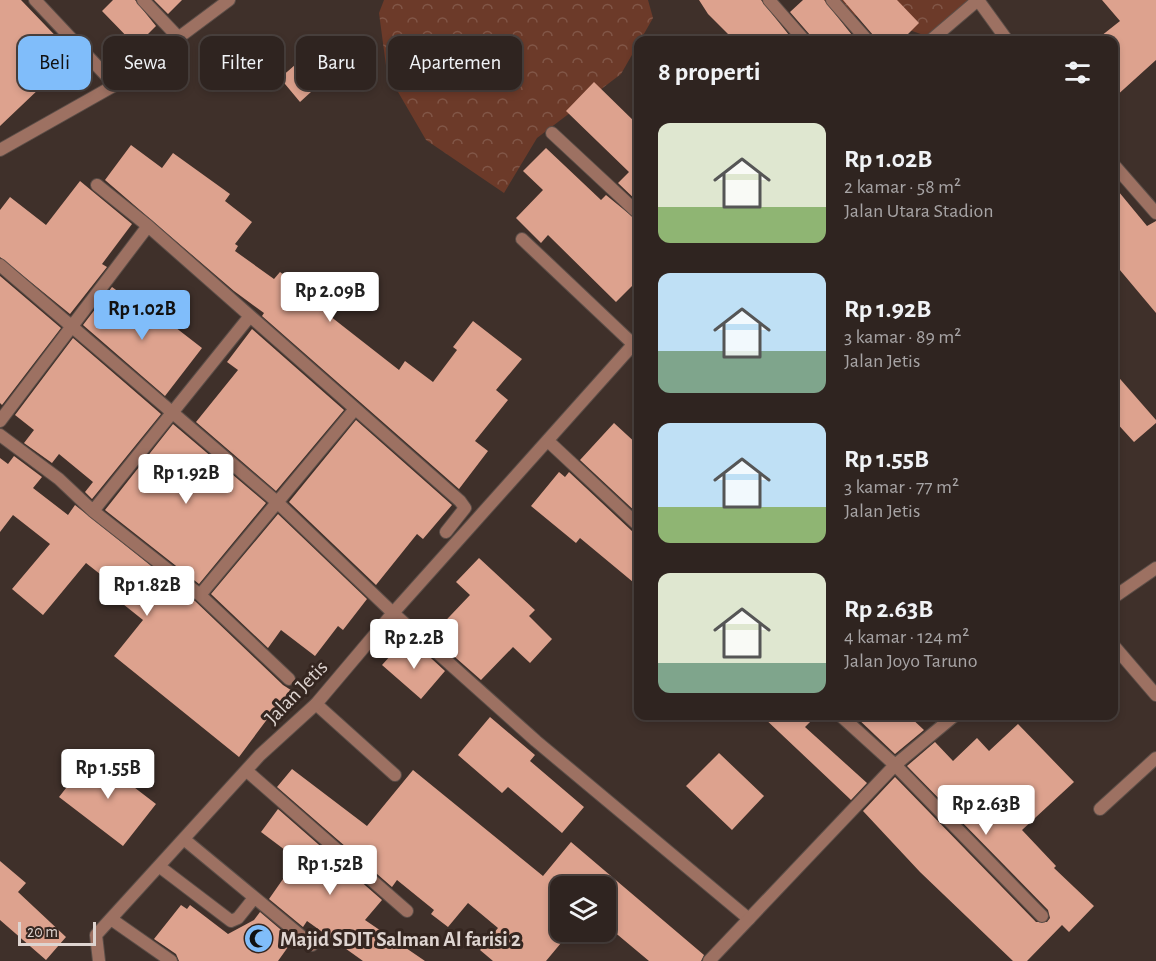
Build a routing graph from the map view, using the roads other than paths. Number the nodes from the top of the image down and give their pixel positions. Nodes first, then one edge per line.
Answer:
1 (35, 0) edge
2 (143, 0) edge
3 (229, 0) edge
4 (769, 0) edge
5 (832, 0) edge
6 (978, 0) edge
7 (177, 36) edge
8 (182, 36) edge
9 (800, 36) edge
10 (864, 36) edge
11 (937, 36) edge
12 (1003, 36) edge
13 (103, 72) edge
14 (106, 90) edge
15 (552, 133) dead end
16 (0, 150) edge
17 (1118, 170) edge
18 (97, 185) dead end
19 (634, 209) edge
20 (1156, 213) edge
21 (148, 226) junction
22 (522, 238) dead end
23 (0, 265) edge
24 (250, 315) junction
25 (71, 325) junction
26 (634, 339) edge
27 (634, 343) edge
28 (355, 409) junction
29 (172, 411) junction
30 (0, 421) edge
31 (0, 435) edge
32 (548, 441) junction
33 (277, 502) junction
34 (93, 511) junction
35 (634, 521) edge
36 (446, 532) dead end
37 (1156, 568) edge
38 (1118, 594) edge
39 (200, 595) junction
40 (393, 613) junction
41 (1118, 651) edge
42 (289, 679) dead end
43 (1156, 695) edge
44 (316, 704) junction
45 (845, 720) edge
46 (949, 720) edge
47 (1156, 758) edge
48 (895, 765) junction
49 (248, 772) junction
50 (395, 775) dead end
51 (1100, 809) dead end
52 (185, 840) junction
53 (160, 867) junction
54 (254, 898) junction
55 (407, 912) dead end
56 (1042, 916) dead end
57 (111, 919) junction
58 (749, 919) junction
59 (312, 945) dead end
60 (99, 961) edge
61 (171, 961) edge
62 (709, 961) edge

1 - 13 street
2 - 7 street
3 - 8 street
4 - 9 street
5 - 10 street
6 - 11 street
6 - 12 street
14 - 16 street
15 - 19 street
17 - 20 street
18 - 21 street
21 - 24 street
21 - 25 street
22 - 26 street
23 - 25 street
24 - 28 street
24 - 29 street
25 - 29 street
25 - 30 street
27 - 32 street, Jalan Jetis
28 - 33 street
28 - 36 street
29 - 33 street
29 - 34 street
31 - 34 street
32 - 35 street
32 - 40 street, Jalan Jetis
33 - 39 street
33 - 40 street
34 - 39 street
37 - 38 street
39 - 42 street
40 - 44 street, Jalan Jetis
40 - 58 street
41 - 43 street
44 - 49 street, Jalan Jetis
44 - 50 street
45 - 48 street
46 - 48 street
47 - 51 street
48 - 56 street
48 - 58 street
49 - 52 street, Jalan Jetis
49 - 55 street
52 - 53 street, Jalan Jetis
52 - 54 street
53 - 54 street
53 - 57 street, Jalan Jetis
54 - 59 street
57 - 60 street, Jalan Jetis
57 - 61 street
58 - 62 street

